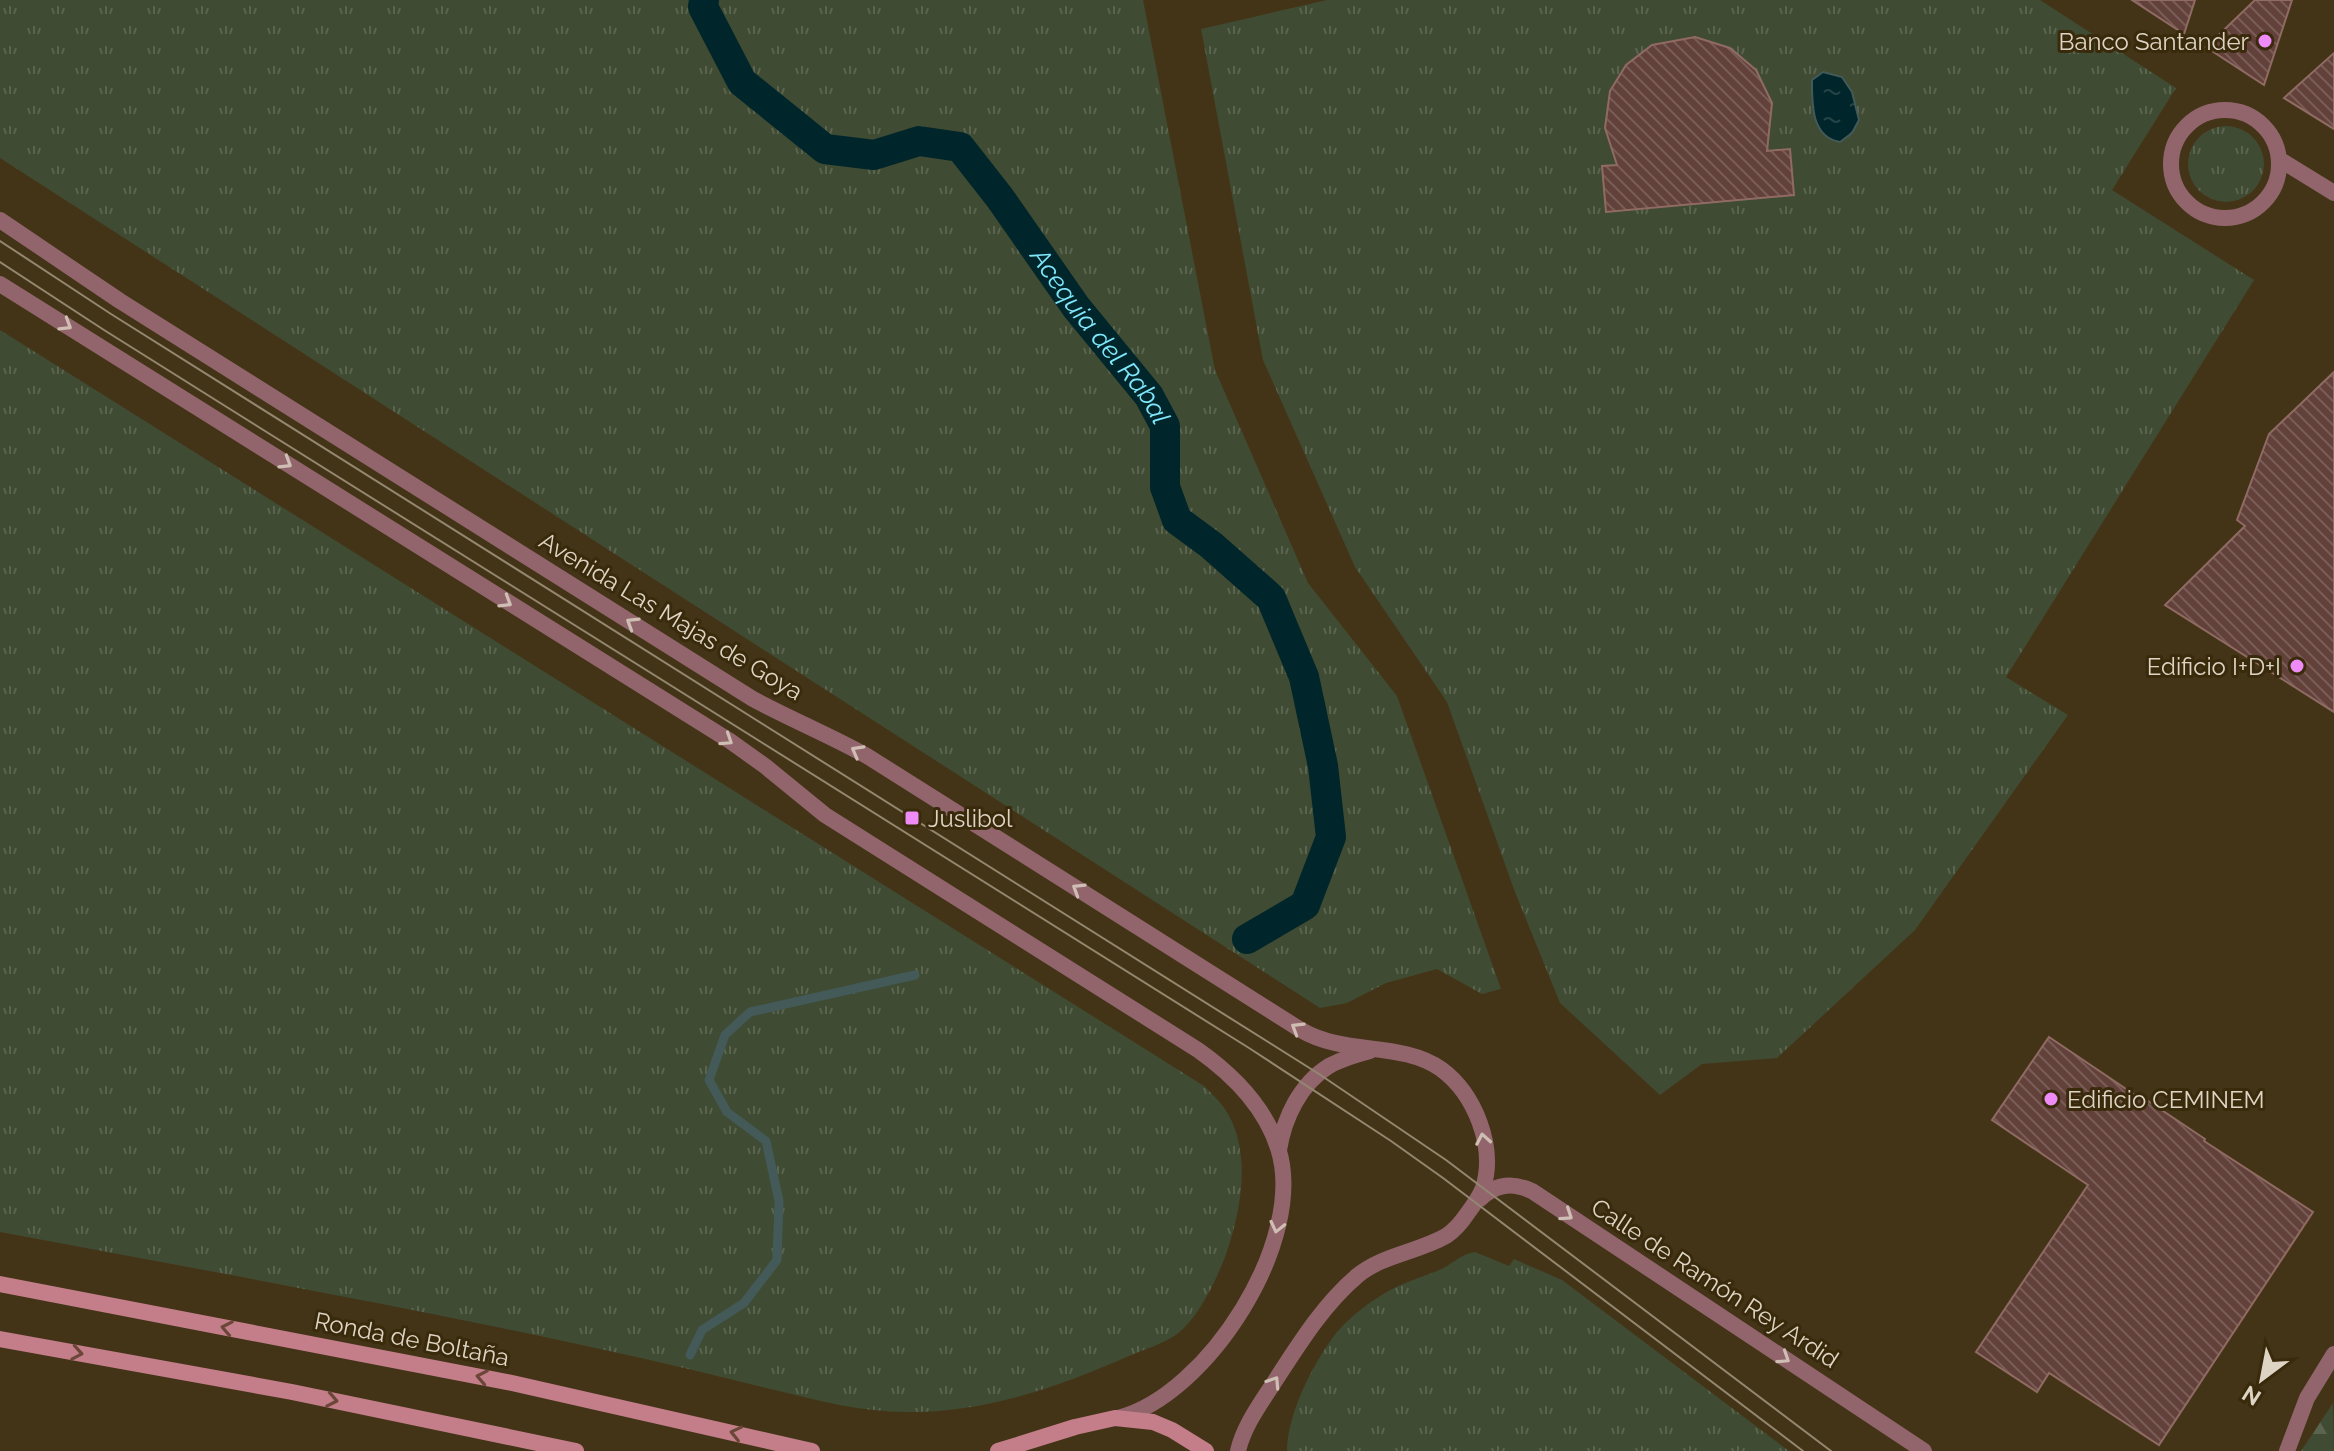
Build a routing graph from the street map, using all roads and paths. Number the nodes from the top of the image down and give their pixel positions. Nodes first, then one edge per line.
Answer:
1 (2279, 159) junction
2 (2316, 182) junction
3 (2275, 184) junction
4 (2334, 193) edge
5 (0, 220) edge
6 (0, 284) edge
7 (1371, 1050) junction
8 (1279, 1150) junction
9 (1476, 1203) junction
10 (0, 1284) edge
11 (0, 1339) edge
12 (2334, 1354) edge
13 (1115, 1418) junction
14 (1054, 1435) junction
15 (576, 1451) edge
16 (812, 1451) edge
17 (998, 1451) edge
18 (1031, 1451) edge
19 (1206, 1451) edge
20 (1238, 1451) edge
21 (1924, 1451) edge
22 (2287, 1451) edge

1 - 2 street
1 - 3 street
1 - 3 street
2 - 3 street
2 - 4 street
7 -> 5 street, Avenida Las Majas de Goya
6 -> 8 street
7 - 8 street
9 -> 7 street, Avenida Las Majas de Goya
8 -> 13 street
20 -> 9 street, Avenida Las Majas de Goya
9 -> 21 street, Calle de Ramón Rey Ardid
16 -> 10 main road, Ronda de Boltaña
11 -> 15 main road
12 - 22 street
13 - 14 main road
13 - 19 main road
14 - 17 main road
14 - 18 main road

